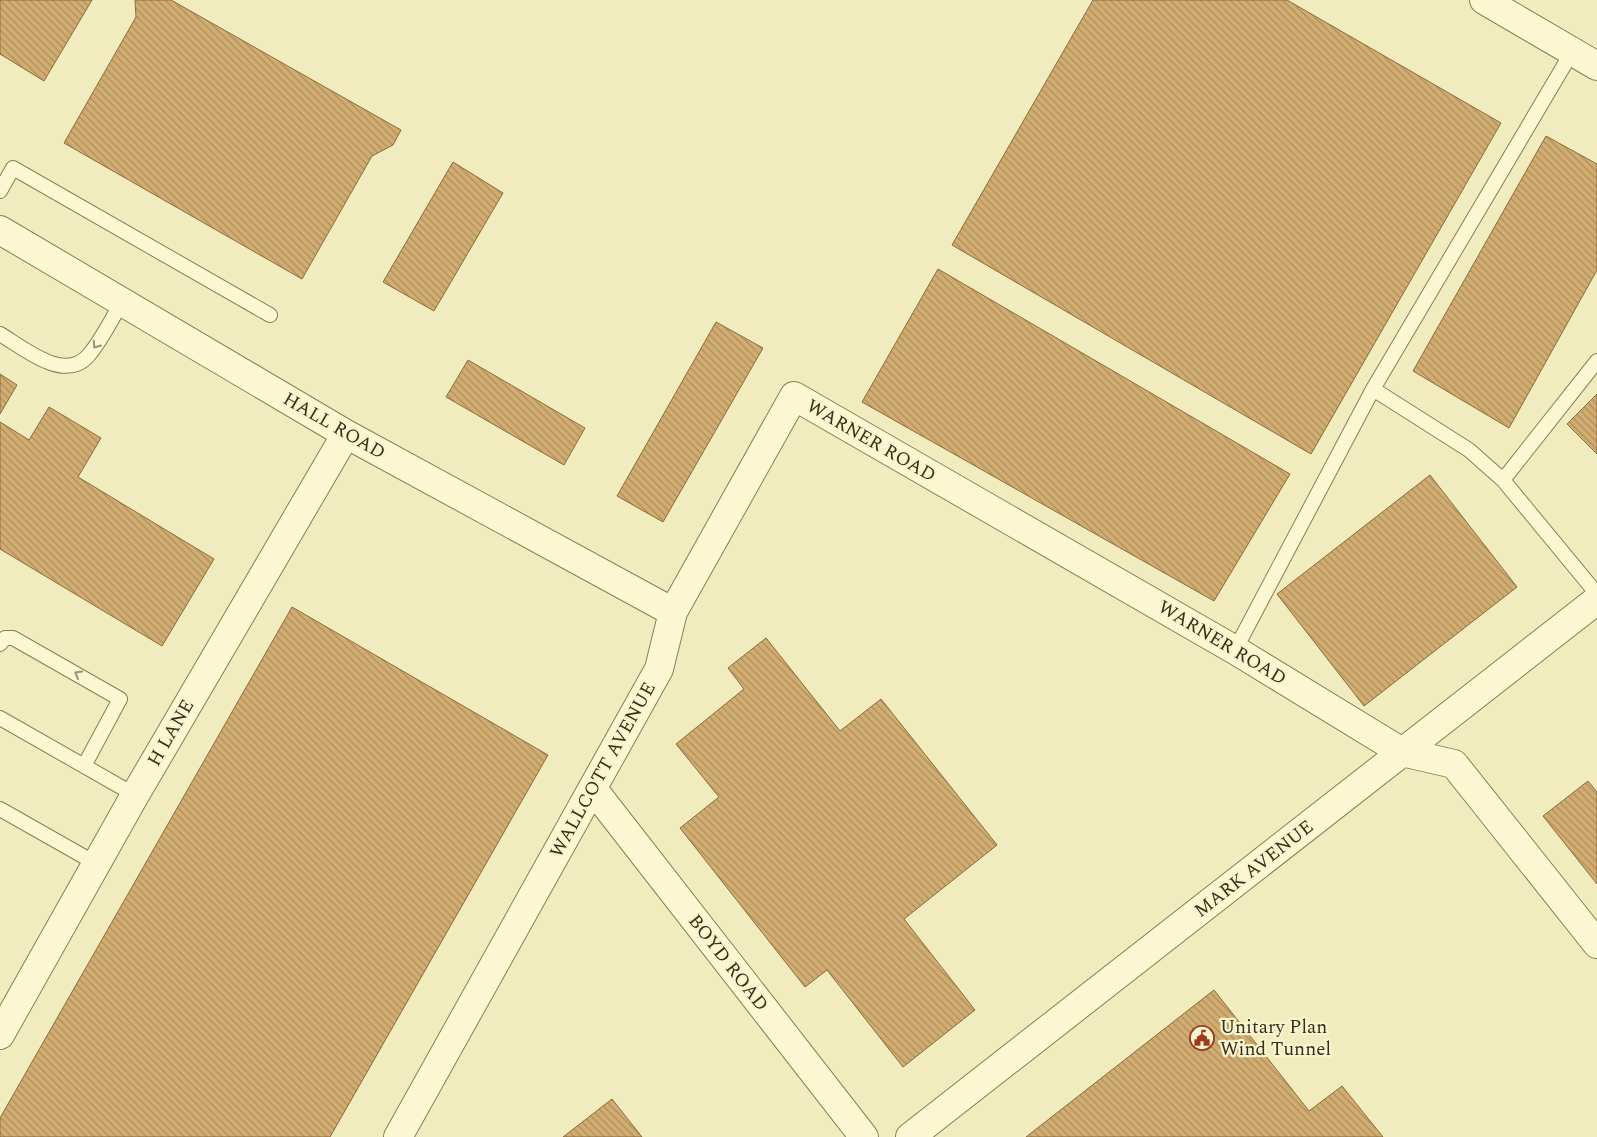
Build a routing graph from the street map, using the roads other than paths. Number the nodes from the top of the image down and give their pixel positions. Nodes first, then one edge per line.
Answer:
1 (1484, 0) edge
2 (1572, 52) junction
3 (1597, 66) edge
4 (0, 191) edge
5 (0, 230) edge
6 (121, 303) junction
7 (270, 315) dead end
8 (0, 334) edge
9 (1597, 361) edge
10 (1374, 389) junction
11 (794, 396) joint
12 (346, 434) junction
13 (1503, 480) junction
14 (1597, 594) edge
15 (1597, 600) edge
16 (673, 612) junction
17 (0, 644) edge
18 (1235, 650) junction
19 (0, 718) edge
20 (1402, 752) junction
21 (84, 766) junction
22 (592, 789) junction
23 (135, 795) junction
24 (0, 810) edge
25 (97, 864) junction
26 (1597, 944) edge
27 (0, 1035) edge
28 (398, 1137) edge
29 (864, 1137) edge
30 (910, 1137) edge

1 - 2 street
2 - 3 street
2 - 10 lane
4 - 7 lane
5 - 6 street, HALL ROAD
6 -> 8 lane
6 - 12 street, HALL ROAD
9 - 13 lane
10 - 13 lane
10 - 18 lane
11 - 16 street, WALLCOTT AVENUE
11 - 18 street, WARNER ROAD
12 - 16 street, HALL ROAD
12 - 23 street, H LANE
13 - 14 lane
15 - 20 street, MARK AVENUE
16 - 22 street, WALLCOTT AVENUE
21 -> 17 lane
18 - 20 street, WARNER ROAD
19 - 21 lane
20 - 26 street, WARNER ROAD
20 - 30 street, MARK AVENUE
21 - 23 lane
22 - 28 street, WALLCOTT AVENUE
22 - 29 street, BOYD ROAD
23 - 25 street, H LANE
24 - 25 lane
25 - 27 street, H LANE

